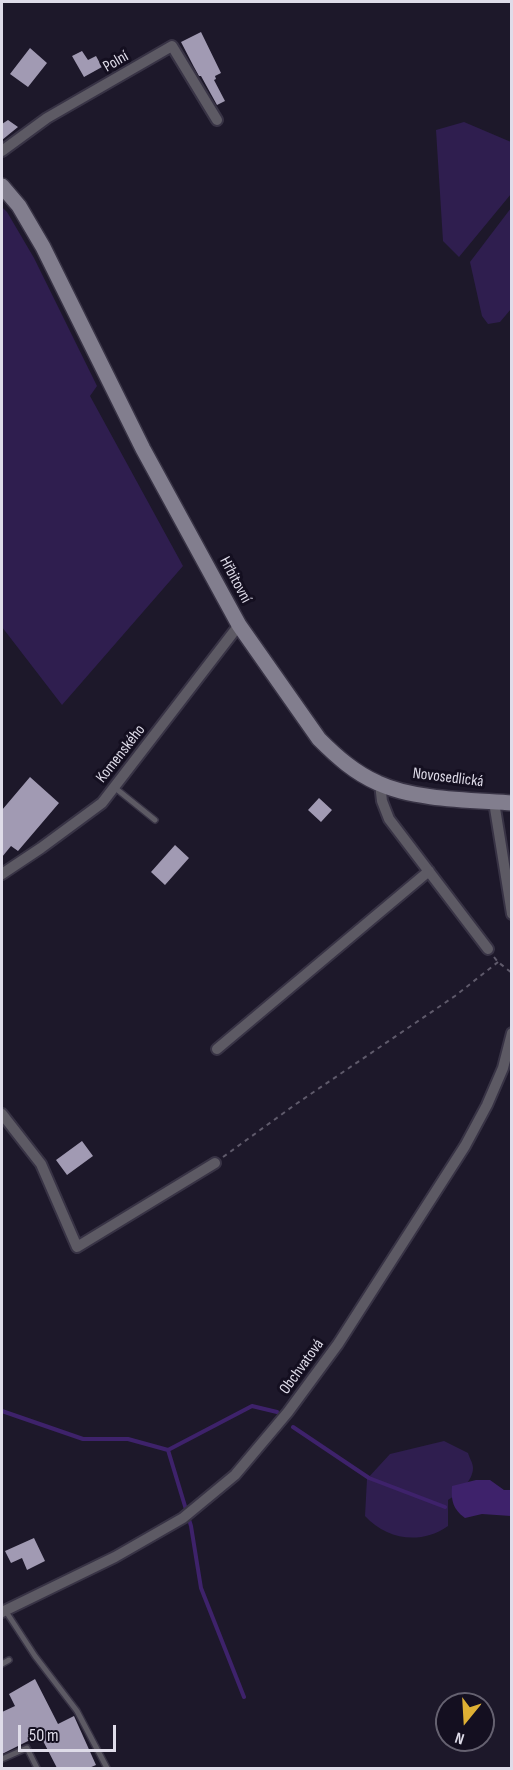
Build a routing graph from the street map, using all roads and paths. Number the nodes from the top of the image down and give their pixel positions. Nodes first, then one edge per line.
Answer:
1 (217, 120) dead end
2 (2, 151) edge
3 (2, 186) edge
4 (239, 625) junction
5 (381, 784) junction
6 (114, 787) junction
7 (494, 802) junction
8 (512, 803) edge
9 (155, 820) dead end
10 (429, 871) junction
11 (2, 873) edge
12 (512, 914) edge
13 (488, 949) joint
14 (498, 962) junction
15 (512, 973) edge
16 (512, 1033) edge
17 (217, 1049) dead end
18 (2, 1114) edge
19 (214, 1163) joint
20 (3, 1611) edge
21 (9, 1660) dead end
22 (2, 1664) edge
23 (2, 1759) edge
24 (37, 1768) edge
25 (107, 1768) edge

1 - 2 street, Polní
3 - 4 street, Hřbitovní
4 - 5 street, Hřbitovní
4 - 6 street, Komenského
5 - 7 street, Novosedlická
5 - 10 street
6 - 9 lane
6 - 11 street, Komenského
7 - 8 street, Novosedlická
7 - 12 street
10 - 13 street
10 - 17 street
13 - 14 path
14 - 15 path
14 - 19 path
16 - 20 street, Obchvatová
18 - 19 street
20 - 25 lane
21 - 22 lane
23 - 24 lane

